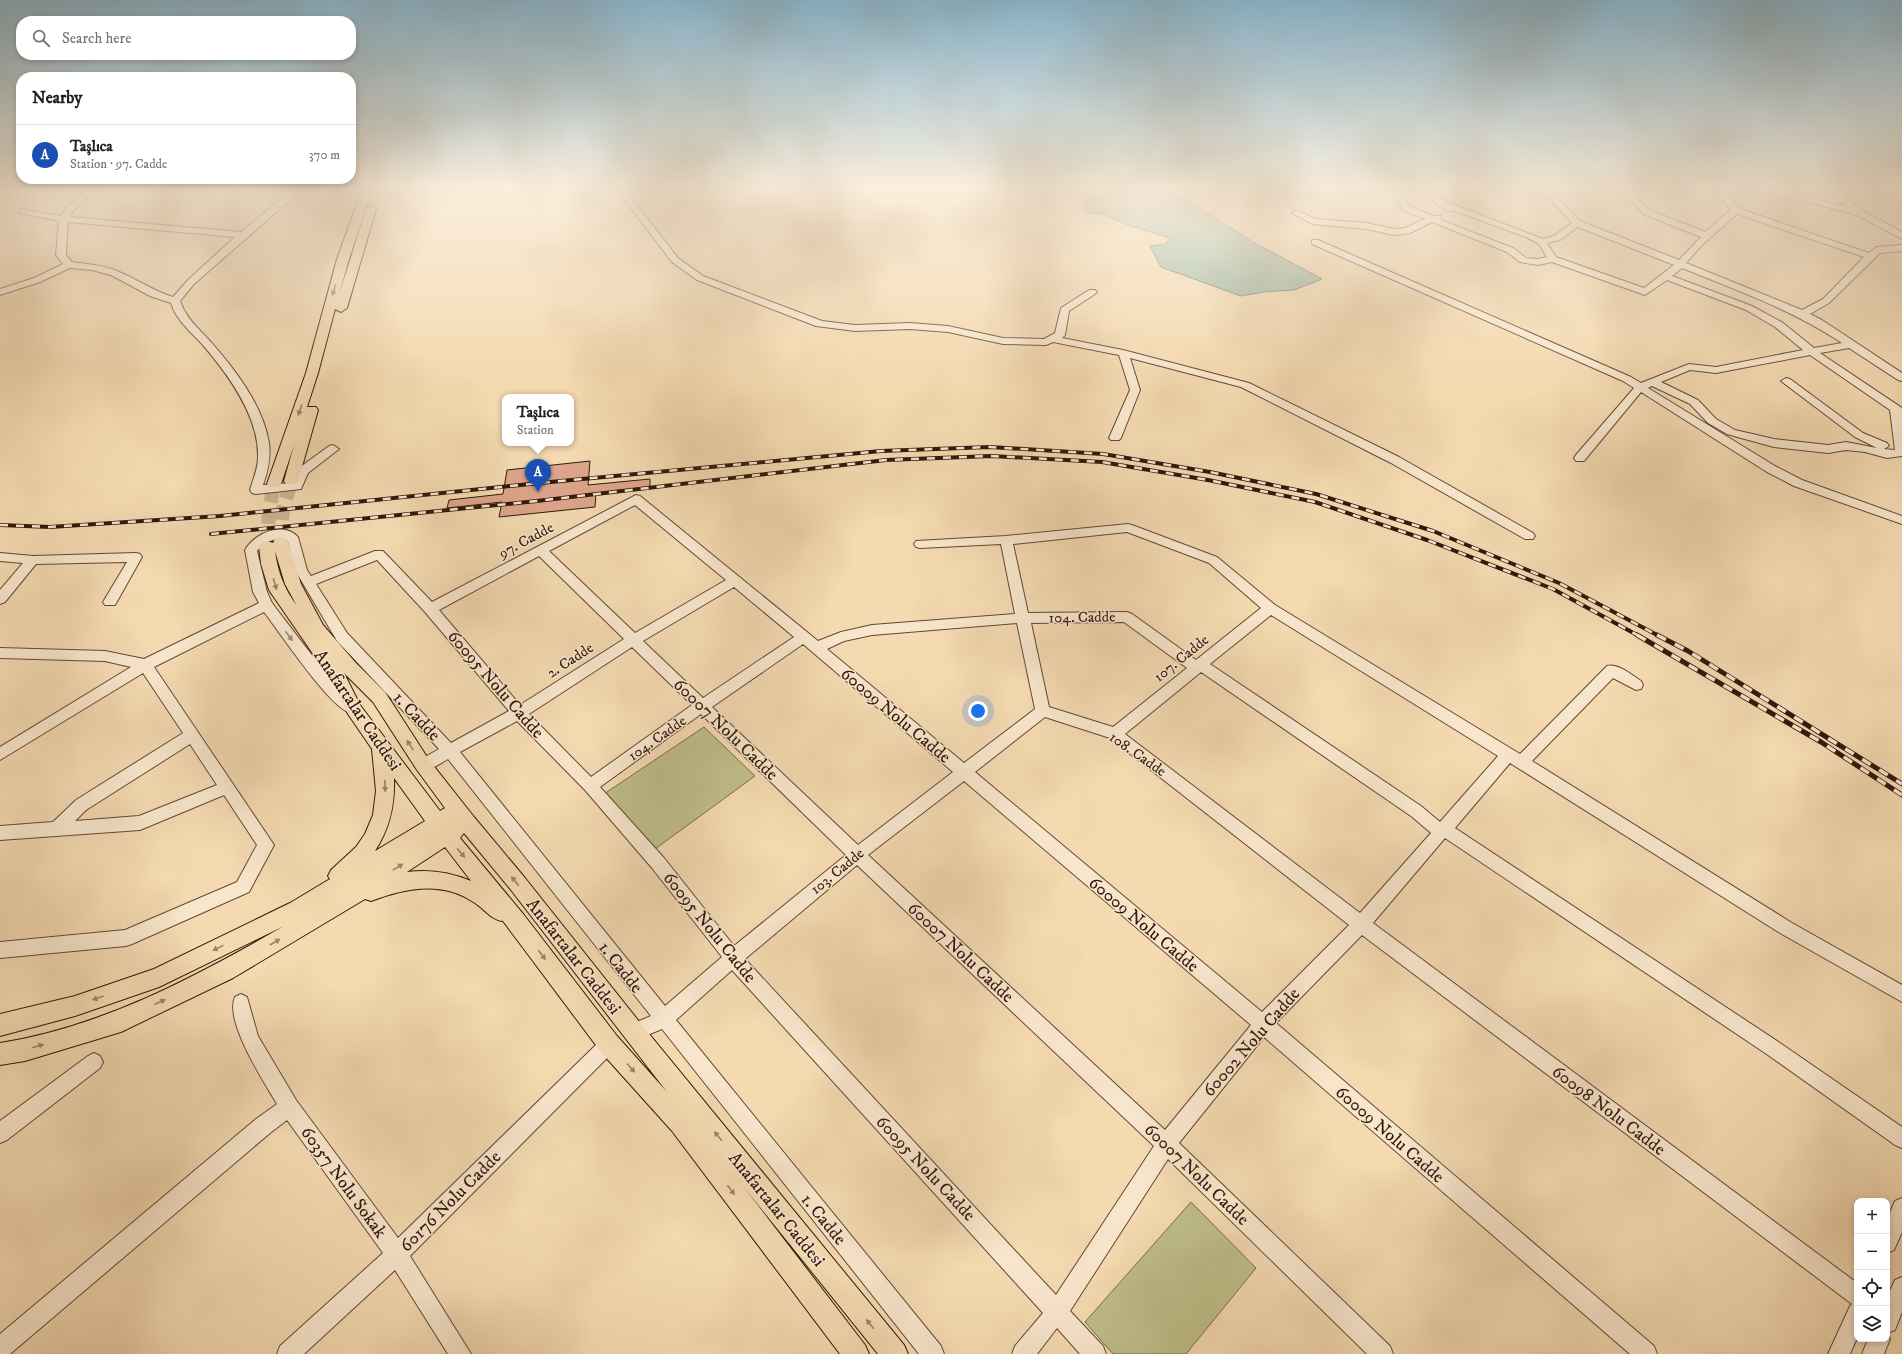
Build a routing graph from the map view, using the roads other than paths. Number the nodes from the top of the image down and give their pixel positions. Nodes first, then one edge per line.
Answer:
1 (61, 250) edge
2 (226, 250) edge
3 (346, 250) edge
4 (360, 250) edge
5 (667, 250) edge
6 (1334, 250) edge
7 (1510, 250) edge
8 (1547, 250) edge
9 (1644, 250) edge
10 (1694, 250) edge
11 (1853, 250) edge
12 (1877, 250) edge
13 (1870, 256) junction
14 (1553, 259) junction
15 (69, 265) junction
16 (1680, 265) junction
17 (1664, 276) junction
18 (0, 292) edge
19 (1092, 292) dead end
20 (175, 301) junction
21 (1803, 314) junction
22 (1822, 325) junction
23 (1804, 327) dead end
24 (1051, 339) junction
25 (1852, 344) junction
26 (1812, 352) junction
27 (1123, 353) junction
28 (1902, 378) edge
29 (1786, 381) dead end
30 (1653, 382) junction
31 (1640, 387) junction
32 (1898, 411) edge
33 (1115, 438) dead end
34 (333, 449) dead end
35 (1902, 454) edge
36 (1580, 458) dead end
37 (291, 481) tunnel mouth
38 (274, 484) tunnel mouth
39 (636, 499) joint
40 (1902, 520) edge
41 (1529, 536) dead end
42 (1006, 540) junction
43 (920, 544) dead end
44 (540, 550) junction
45 (0, 557) edge
46 (33, 560) junction
47 (734, 581) junction
48 (308, 582) junction
49 (0, 599) edge
50 (110, 602) dead end
51 (266, 605) junction
52 (1270, 608) junction
53 (430, 609) junction
54 (1023, 618) junction
55 (804, 637) junction
56 (633, 640) junction
57 (817, 647) junction
58 (0, 653) edge
59 (145, 665) junction
60 (1198, 666) junction
61 (1636, 685) dead end
62 (702, 706) junction
63 (354, 709) junction
64 (1043, 711) junction
65 (519, 713) junction
66 (1115, 734) junction
67 (192, 735) junction
68 (381, 747) junction
69 (4, 749) edge
70 (450, 751) junction
71 (1515, 758) junction
72 (423, 765) junction
73 (963, 772) junction
74 (590, 786) junction
75 (228, 788) junction
76 (462, 817) junction
77 (57, 829) junction
78 (442, 829) junction
79 (1443, 830) junction
80 (0, 833) edge
81 (856, 855) junction
82 (316, 908) junction
83 (517, 922) junction
84 (1361, 924) junction
85 (0, 950) edge
86 (733, 958) junction
87 (1902, 994) edge
88 (241, 1003) dead end
89 (664, 1020) junction
90 (1263, 1024) junction
91 (0, 1025) edge
92 (633, 1032) junction
93 (609, 1044) junction
94 (0, 1054) edge
95 (94, 1062) dead end
96 (289, 1107) junction
97 (0, 1133) edge
98 (1902, 1138) edge
99 (1166, 1144) junction
100 (1902, 1208) edge
101 (1890, 1236) edge
102 (397, 1254) junction
103 (1902, 1287) edge
104 (1854, 1294) edge
105 (1057, 1312) junction
106 (1890, 1315) edge
107 (1854, 1320) edge
108 (1878, 1342) edge
109 (0, 1348) edge
110 (288, 1354) edge
111 (460, 1354) edge
112 (856, 1354) edge
113 (895, 1354) edge
114 (933, 1354) edge
115 (1023, 1354) edge
116 (1095, 1354) edge
117 (1382, 1354) edge
118 (1646, 1354) edge
119 (1839, 1354) edge
120 (1873, 1354) edge

1 - 15 street
2 - 20 street
3 -> 38 main road
4 - 37 main road
5 - 24 street
6 - 31 street
7 - 14 street
8 - 14 street
9 - 16 street
10 - 16 street
11 - 13 street
12 - 13 street
13 - 21 street
14 - 17 street
15 - 18 street
15 - 20 street
16 - 17 street
16 - 21 street
17 - 26 street
19 - 24 street
20 - 34 street
21 - 22 street
22 - 23 street
22 - 25 street
24 - 27 street
25 - 26 street
25 - 28 street
26 - 30 street
26 - 32 street
27 - 33 street
27 - 41 street
29 - 35 street
30 - 31 street
30 - 35 street
31 - 36 street
31 - 40 street
32 - 35 street
39 - 44 street, 97. Cadde
39 - 47 street, 60009 Nolu Cadde
42 - 43 street
42 - 52 street
42 - 54 street
44 - 53 street, 97. Cadde
44 - 56 street, 60007 Nolu Cadde
45 - 46 street
46 - 49 street
46 - 50 street
47 - 55 street, 60009 Nolu Cadde
47 - 56 street, 2. Cadde
48 - 51 street, 1. Cadde
48 - 53 street, 60095 Nolu Cadde
48 - 70 street, 1. Cadde
51 - 59 street
51 -> 63 street
52 - 60 street, 107. Cadde
52 - 71 street
53 - 65 street, 60095 Nolu Cadde
54 - 57 street, 104. Cadde
54 - 60 street, 104. Cadde
54 - 64 street
55 - 57 street, 60009 Nolu Cadde
55 - 62 street, 104. Cadde
56 - 62 street, 60007 Nolu Cadde
56 - 65 street, 2. Cadde
57 - 73 street, 60009 Nolu Cadde
58 - 59 street
59 - 67 street
59 - 69 street
60 - 66 street, 107. Cadde
60 - 79 street, 104. Cadde
61 - 71 street, 60002 Nolu Cadde
62 - 74 street, 104. Cadde
62 - 81 street, 60007 Nolu Cadde
63 - 68 main road, Anafartalar Caddesi
72 -> 63 main road, Anafartalar Caddesi
64 - 66 street, 108. Cadde
64 - 73 street, 103. Cadde
65 - 70 street, 2. Cadde
65 - 74 street, 60095 Nolu Cadde
66 - 84 street, 108. Cadde
67 - 75 street
67 - 77 street
68 - 78 main road, Anafartalar Caddesi
68 -> 82 main road
70 - 72 street, 2. Cadde
70 - 89 street, 1. Cadde
71 - 79 street, 60002 Nolu Cadde
71 - 87 street
72 - 76 main road, Anafartalar Caddesi
73 - 81 street, 103. Cadde
73 - 90 street, 60009 Nolu Cadde
74 - 86 street, 60095 Nolu Cadde
75 - 77 street
75 - 85 street
76 - 78 main road
92 -> 76 main road, Anafartalar Caddesi
77 - 80 street
78 - 82 main road
78 -> 83 main road, Anafartalar Caddesi
79 - 84 street, 60002 Nolu Cadde
79 - 98 street, 104. Cadde
81 - 86 street, 103. Cadde
81 - 99 street, 60007 Nolu Cadde
82 - 83 main road
82 -> 91 main road
94 -> 82 main road
83 -> 93 main road, Anafartalar Caddesi
84 - 90 street, 60002 Nolu Cadde
84 - 104 street, 60098 Nolu Cadde
86 - 89 street, 103. Cadde
86 - 105 street, 60095 Nolu Cadde
88 - 96 street, 60357 Nolu Sokak
89 - 92 street, 103. Cadde
89 - 114 street, 1. Cadde
90 - 99 street, 60002 Nolu Cadde
90 - 118 street, 60009 Nolu Cadde
113 -> 92 main road, Anafartalar Caddesi
93 - 102 street, 60176 Nolu Cadde
93 -> 112 main road, Anafartalar Caddesi
95 - 97 street
96 - 102 street, 60357 Nolu Sokak
96 - 109 street
99 - 105 street, 60002 Nolu Cadde
99 - 117 street, 60007 Nolu Cadde
100 - 101 street
102 - 110 street, 60176 Nolu Cadde
102 - 111 street, 60357 Nolu Sokak
103 - 106 street
105 - 115 street, 60002 Nolu Cadde
105 - 116 street, 60095 Nolu Cadde
107 - 119 street
108 - 120 street

